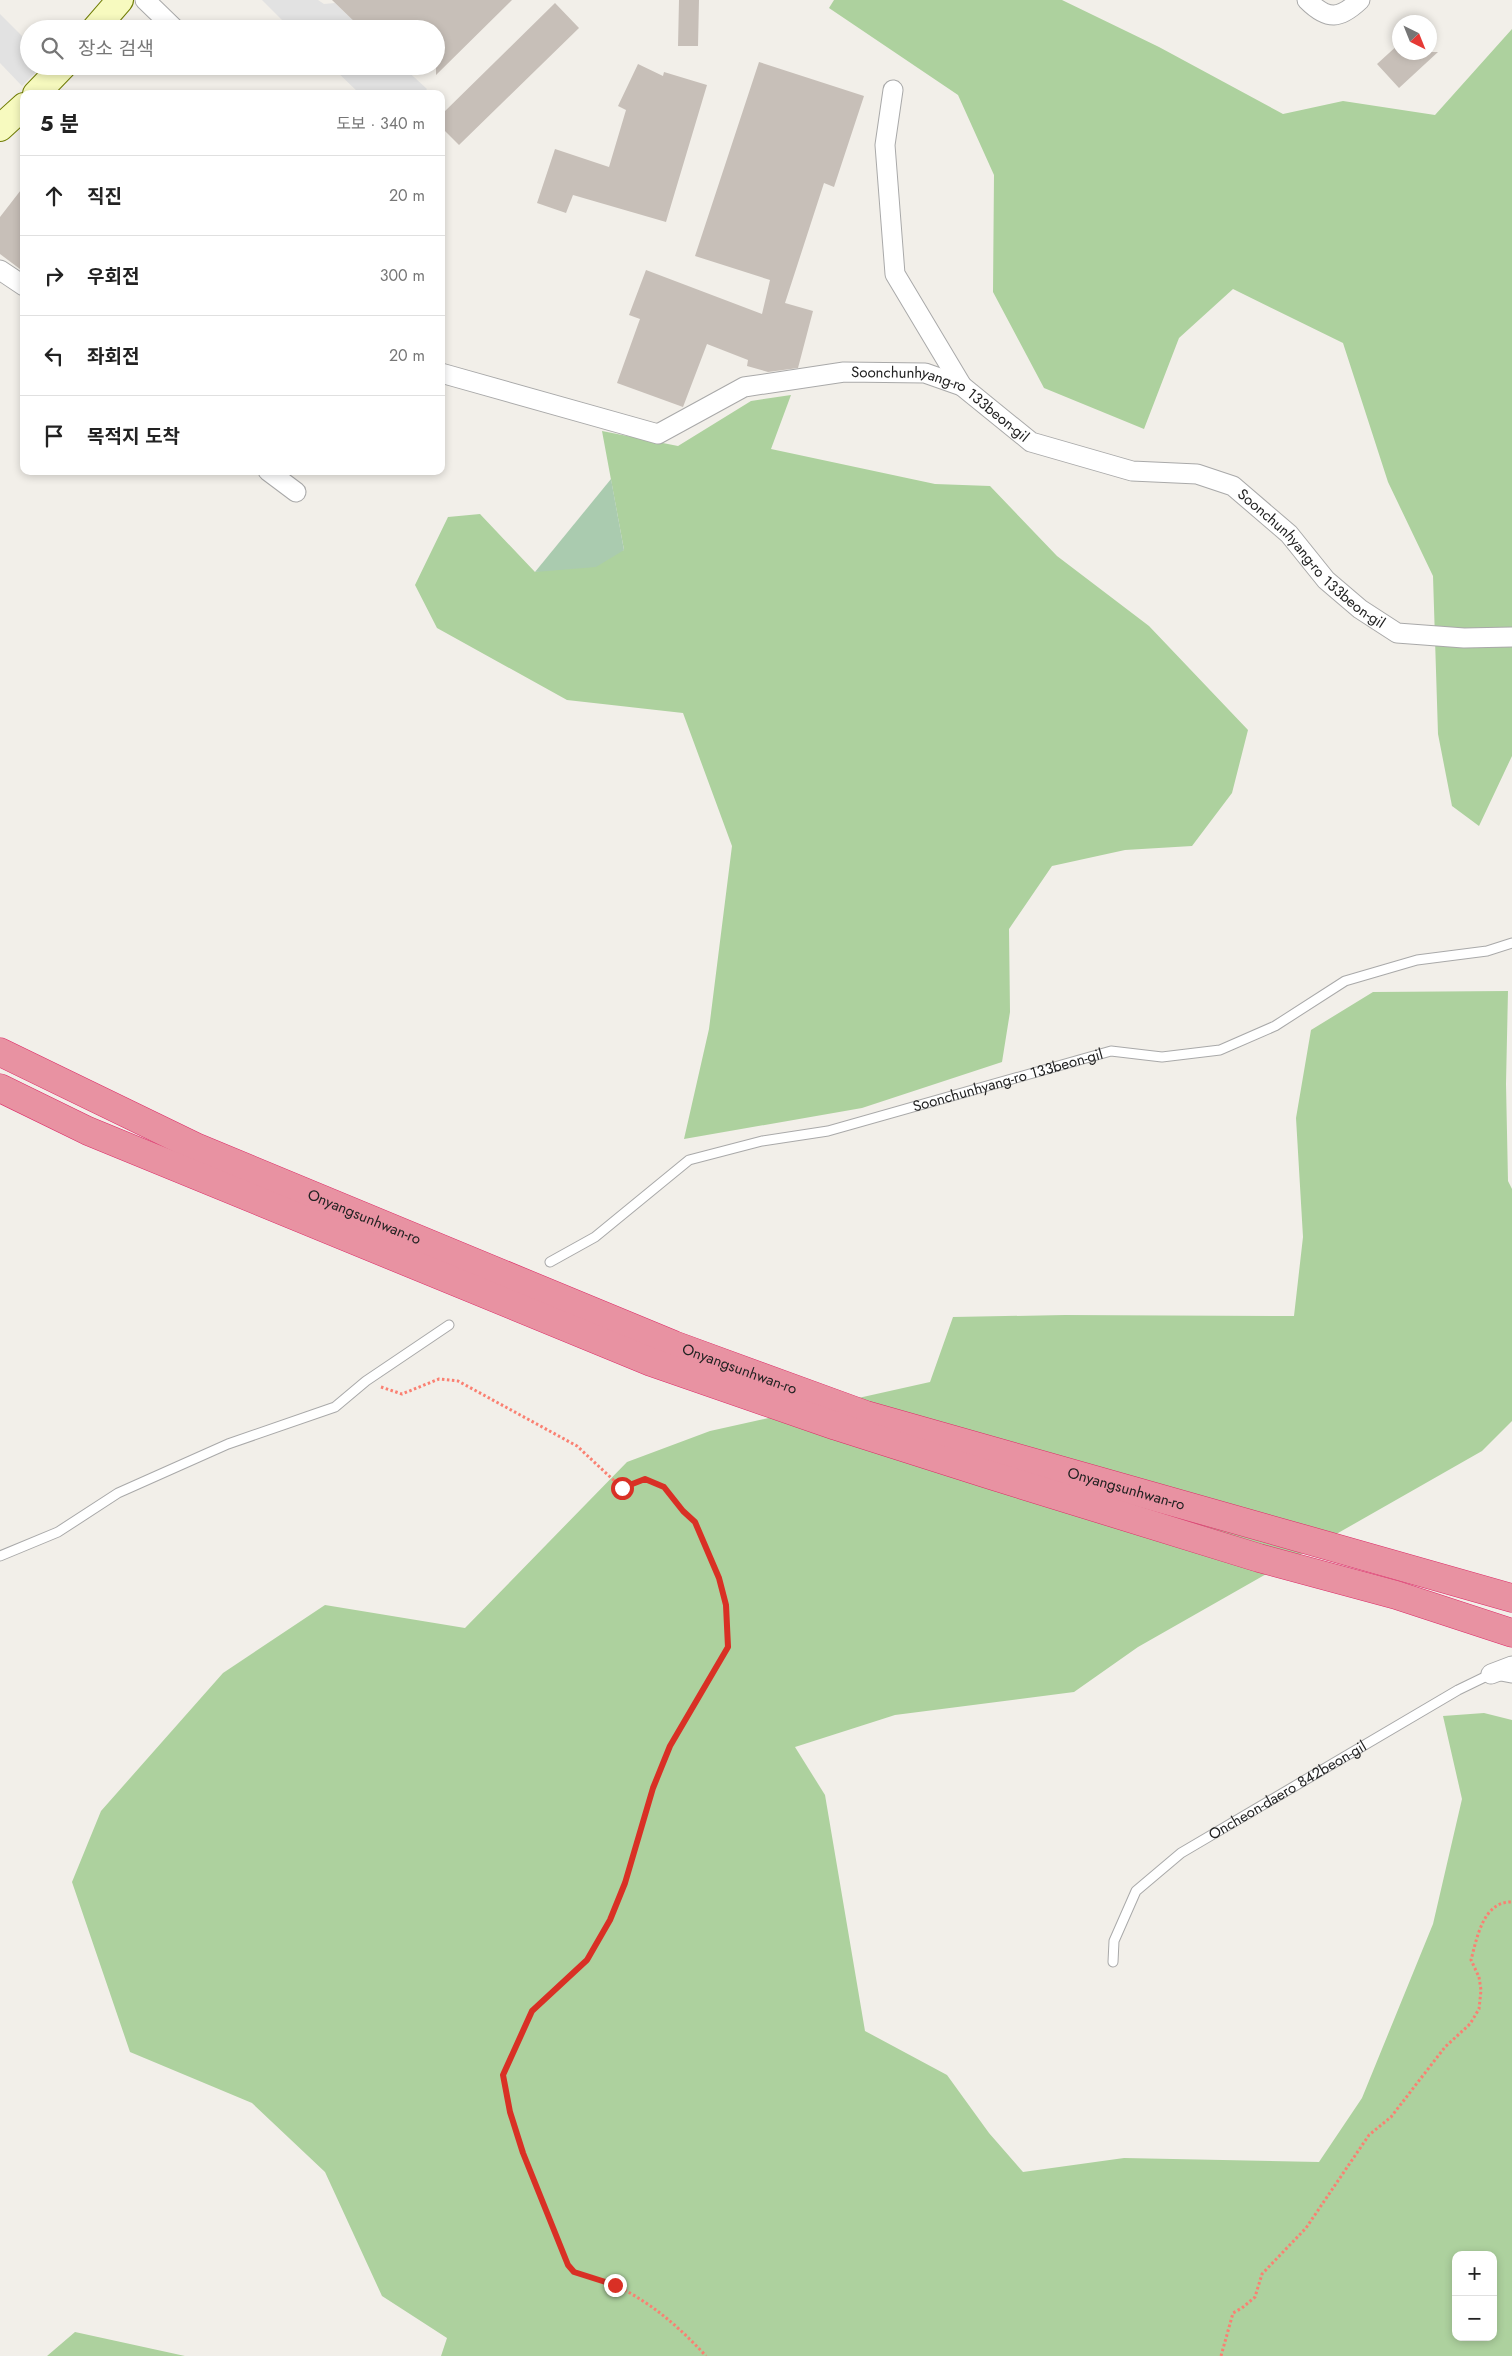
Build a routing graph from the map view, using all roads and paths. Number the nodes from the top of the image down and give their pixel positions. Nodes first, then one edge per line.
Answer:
1 (120, 0) edge
2 (146, 0) edge
3 (1307, 0) edge
4 (1360, 0) edge
5 (103, 20) edge
6 (167, 20) edge
7 (54, 75) edge
8 (40, 90) edge
9 (893, 90) dead end
10 (20, 110) edge
11 (0, 128) edge
12 (2, 276) edge
13 (20, 284) edge
14 (445, 374) edge
15 (962, 386) junction
16 (273, 475) edge
17 (296, 492) dead end
18 (1512, 638) edge
19 (1512, 942) edge
20 (0, 1052) edge
21 (0, 1088) edge
22 (550, 1262) dead end
23 (449, 1325) dead end
24 (366, 1381) junction
25 (0, 1556) edge
26 (1512, 1598) edge
27 (1512, 1633) edge
28 (1512, 1666) edge
29 (1491, 1674) junction
30 (1512, 1678) edge
31 (1512, 1902) edge
32 (1113, 1962) dead end
33 (706, 2356) edge
34 (1221, 2356) edge

1 - 5 main road
2 - 6 street
3 - 4 street
7 - 8 main road
9 - 15 street
10 - 11 main road
12 - 13 street
14 - 15 street, Soonchunhyang-ro 133beon-gil
15 - 18 street, Soonchunhyang-ro 133beon-gil
16 - 17 street
19 - 22 lane, Soonchunhyang-ro 133beon-gil
20 - 26 highway, Onyangsunhwan-ro
21 - 27 highway, Onyangsunhwan-ro
23 - 24 lane
24 - 25 lane
24 - 33 path
28 - 29 street, Oncheon-daero 842beon-gil
29 - 30 lane
29 - 32 lane, Oncheon-daero 842beon-gil
31 - 34 path

